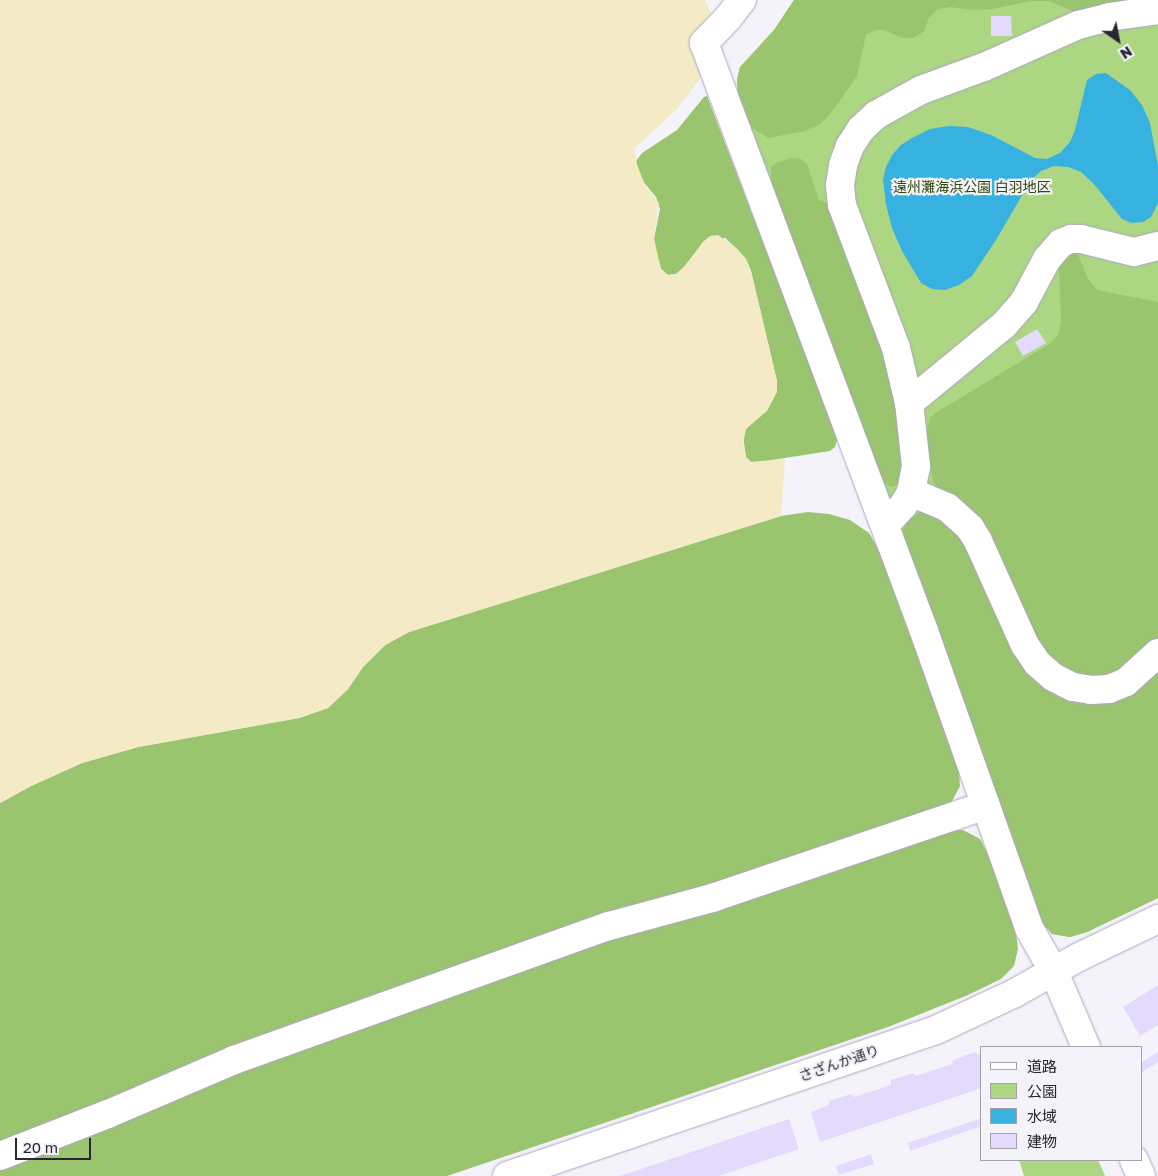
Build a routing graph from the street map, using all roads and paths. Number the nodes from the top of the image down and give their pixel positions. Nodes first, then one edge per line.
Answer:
1 (742, 0) edge
2 (1158, 10) edge
3 (1158, 246) edge
4 (909, 403) junction
5 (911, 492) junction
6 (885, 525) junction
7 (1158, 653) edge
8 (986, 805) junction
9 (1158, 919) edge
10 (1054, 972) junction
11 (1086, 1046) edge
12 (0, 1156) edge
13 (1134, 1161) edge
14 (507, 1176) edge
15 (1141, 1176) edge

1 - 6 street
2 - 4 street
3 - 4 street
4 - 5 street
5 - 6 street
5 - 7 street
6 - 8 street
8 - 10 street
8 - 12 street
9 - 10 street, さざんか通り
10 - 11 street
10 - 14 street, さざんか通り
13 - 15 street

